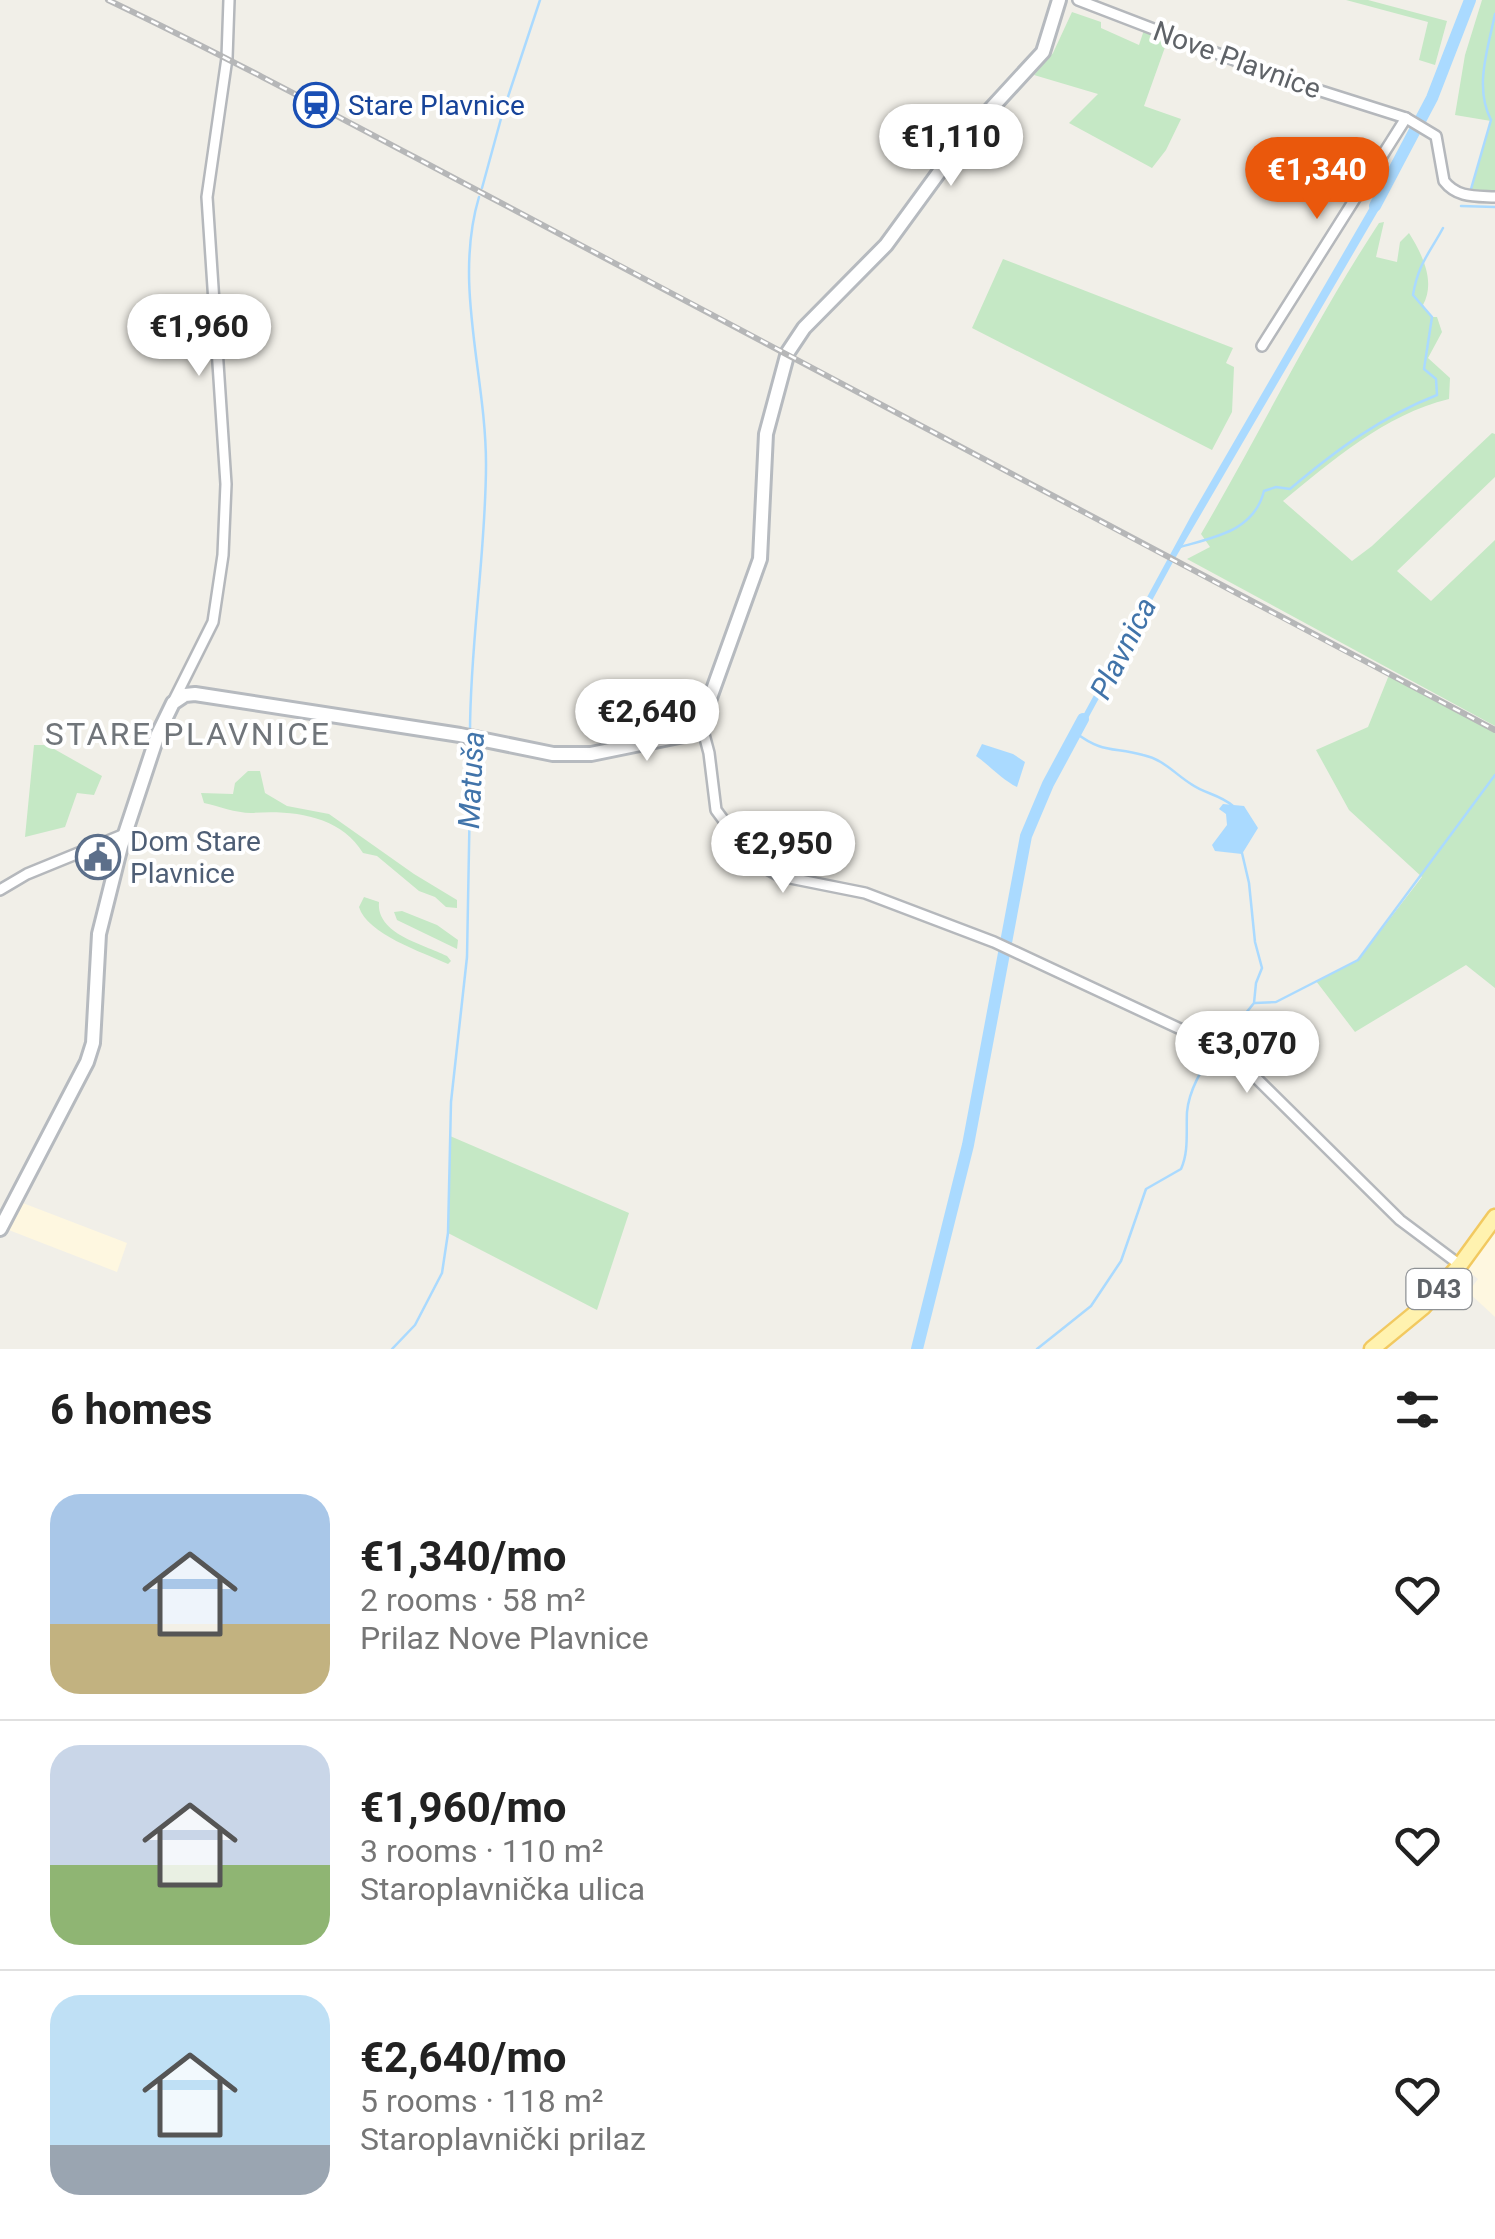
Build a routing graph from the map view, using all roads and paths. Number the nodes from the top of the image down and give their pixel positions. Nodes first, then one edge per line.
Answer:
1 (230, 0) edge
2 (1059, 0) edge
3 (1078, 0) edge
4 (1409, 120) junction
5 (1495, 197) edge
6 (1262, 346) dead end
7 (188, 673) junction
8 (194, 694) junction
9 (173, 703) junction
10 (701, 723) junction
11 (684, 735) junction
12 (705, 744) junction
13 (125, 834) junction
14 (0, 890) edge
15 (1495, 1218) edge
16 (0, 1230) edge
17 (1460, 1266) junction
18 (1389, 1344) edge
19 (1372, 1349) edge

1 - 7 street
2 - 10 street
3 - 4 street, Nove Plavnice
4 - 5 street, Nove Plavnice
4 - 6 street
7 - 8 street
7 - 9 street
8 - 9 street
8 - 11 street
9 - 13 street
10 - 11 street
10 - 12 street
11 - 12 street
12 - 17 street
13 - 14 street
13 - 16 street
15 - 17 main road, D43
17 - 18 main road, D43
18 - 19 main road, D43

